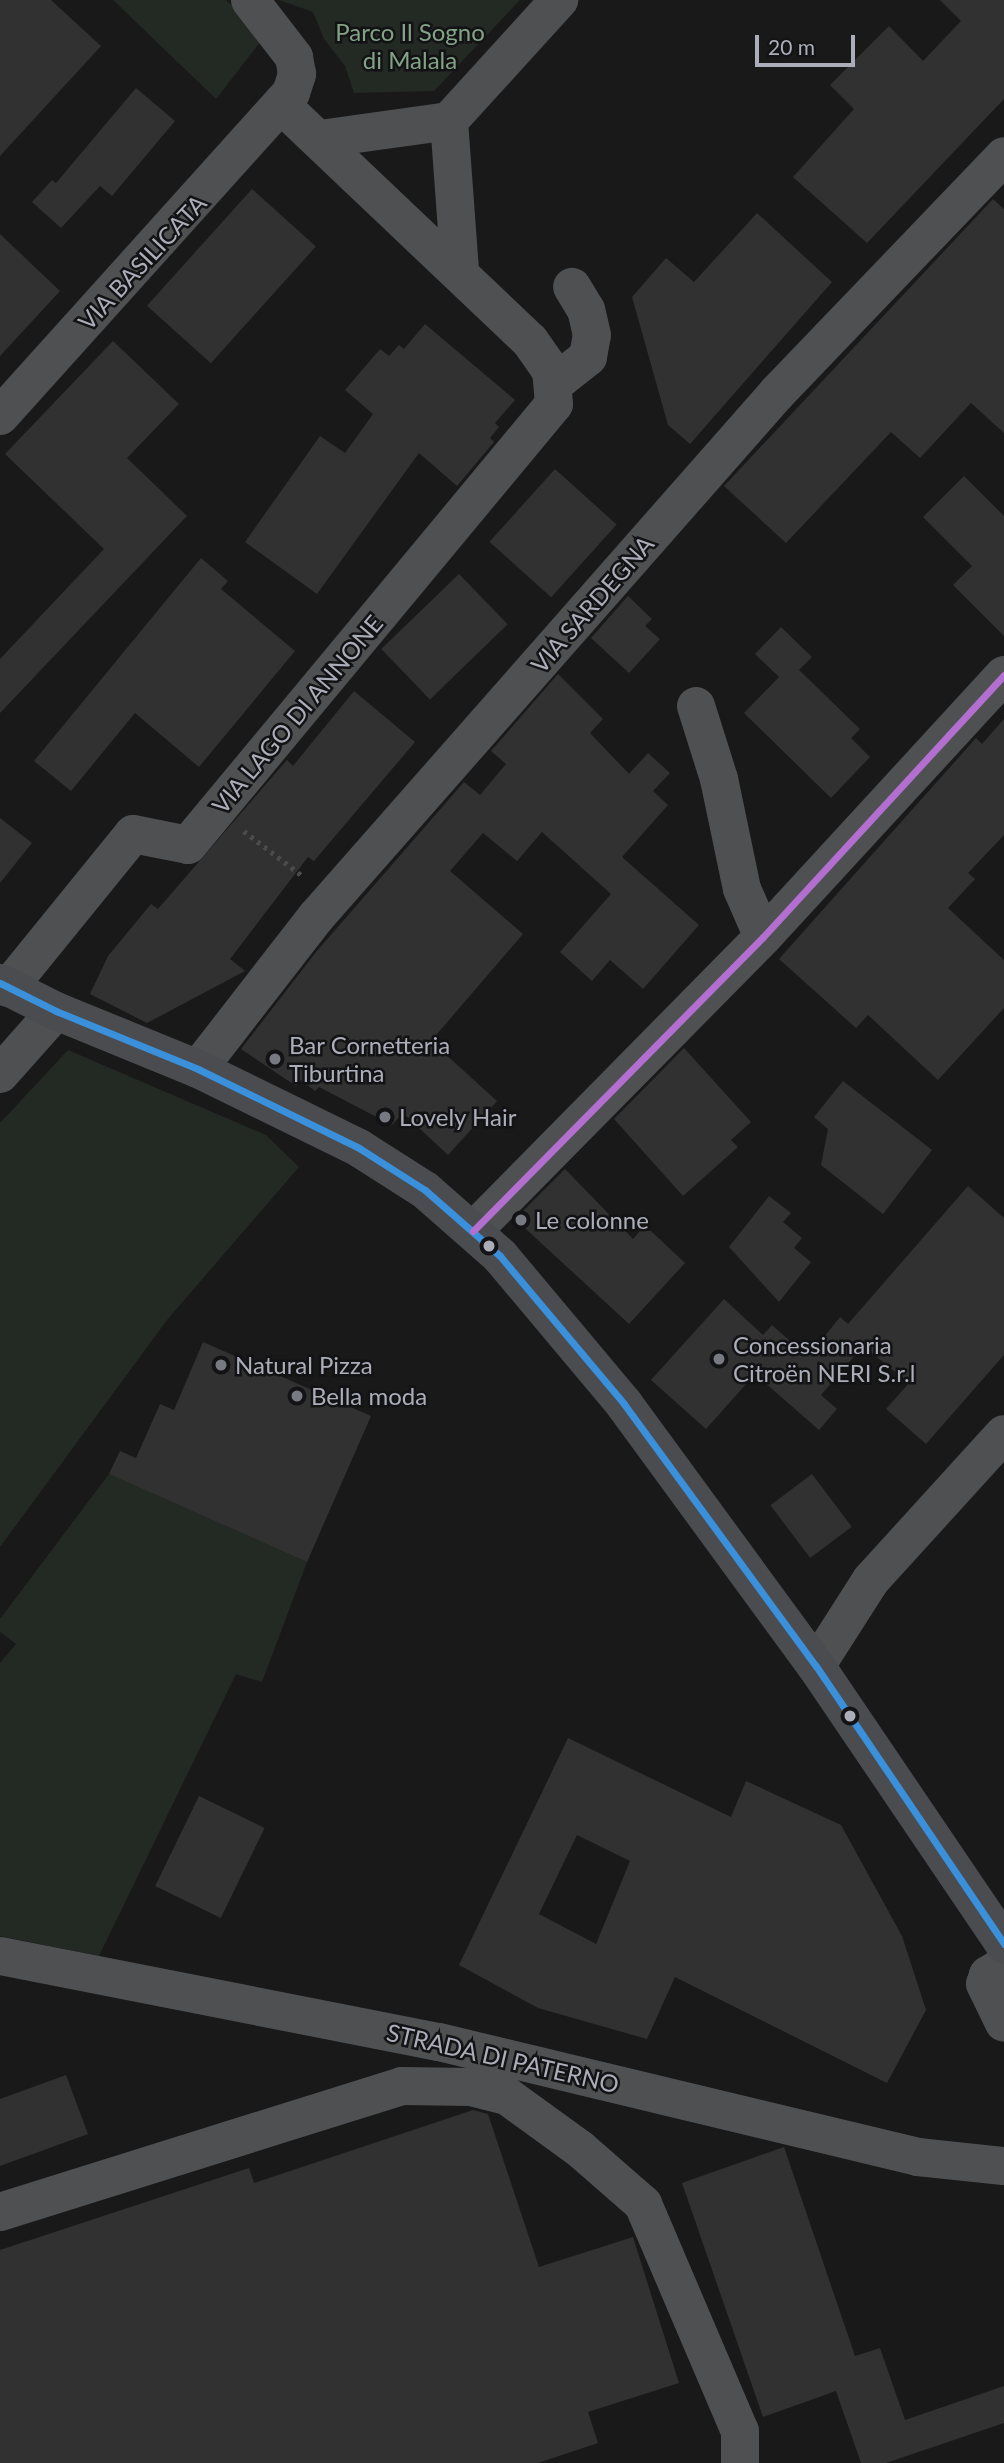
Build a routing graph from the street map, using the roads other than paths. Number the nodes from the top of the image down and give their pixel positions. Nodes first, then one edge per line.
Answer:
1 (250, 0) edge
2 (559, 0) edge
3 (282, 106) junction
4 (449, 121) junction
5 (320, 139) junction
6 (1004, 156) edge
7 (460, 272) junction
8 (572, 287) dead end
9 (555, 383) junction
10 (0, 416) edge
11 (1004, 674) edge
12 (696, 706) dead end
13 (763, 937) junction
14 (4, 985) edge
15 (56, 1011) junction
16 (198, 1069) junction
17 (0, 1074) edge
18 (473, 1231) junction
19 (1004, 1434) edge
20 (816, 1666) junction
21 (1004, 1944) edge
22 (0, 1956) edge
23 (1004, 1965) edge
24 (1004, 2023) edge
25 (1004, 2166) edge
26 (0, 2212) edge
27 (740, 2463) edge

1 - 3 street, VIA BASILICATA
2 - 4 street
3 - 5 street
3 - 10 street, VIA BASILICATA
4 - 5 street
4 - 7 street
5 - 7 street
6 - 16 street, VIA SARDEGNA
7 - 9 street
8 - 9 street
9 - 14 street, VIA LAGO DI ANNONE
11 - 13 street
12 - 13 street
13 - 18 street
14 - 15 main road
15 - 16 main road
15 - 17 street
16 - 18 main road
18 - 20 main road
19 - 20 street
20 - 21 main road
22 - 25 street, STRADA DI PATERNO
23 - 24 street
26 - 27 street

